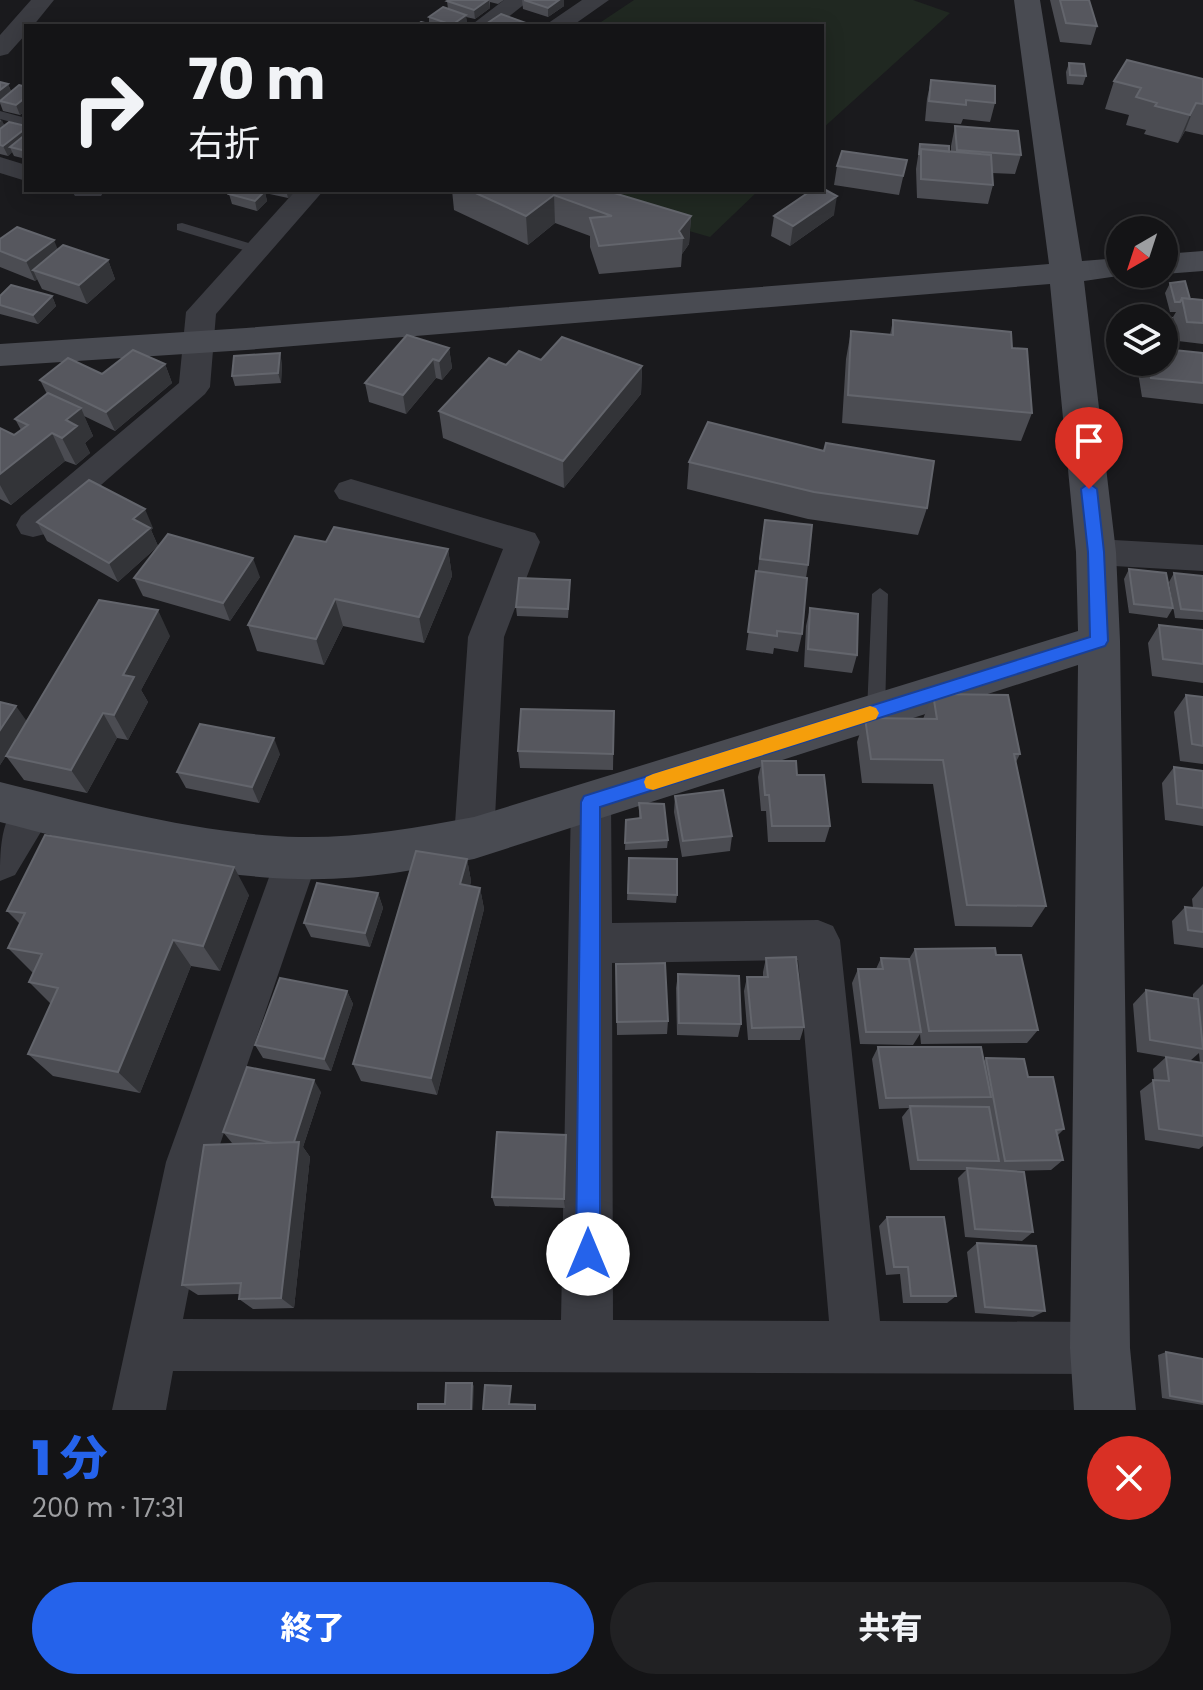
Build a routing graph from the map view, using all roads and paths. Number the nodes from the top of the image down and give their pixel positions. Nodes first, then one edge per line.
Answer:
1 (43, 0) edge
2 (598, 0) edge
3 (1027, 0) edge
4 (515, 3) dead end
5 (485, 24) edge
6 (559, 24) edge
7 (0, 49) edge
8 (0, 115) edge
9 (24, 121) edge
10 (0, 165) edge
11 (24, 172) edge
12 (309, 192) edge
13 (182, 227) dead end
14 (257, 250) junction
15 (1203, 261) edge
16 (1178, 263) edge
17 (1106, 269) edge
18 (1067, 273) junction
19 (196, 343) junction
20 (0, 355) edge
21 (351, 491) dead end
22 (33, 525) dead end
23 (1096, 552) junction
24 (1203, 558) edge
25 (880, 594) dead end
26 (1099, 641) junction
27 (876, 712) junction
28 (591, 802) junction
29 (17, 806) edge
30 (474, 838) junction
31 (297, 858) junction
32 (0, 862) edge
33 (591, 943) junction
34 (153, 1345) junction
35 (587, 1347) junction
36 (857, 1347) junction
37 (1100, 1348) junction
38 (139, 1410) edge
39 (1105, 1410) edge

1 - 7 street
2 - 6 street
3 - 18 street
4 - 5 street
8 - 9 lane
10 - 11 street
12 - 14 street
13 - 14 lane
14 - 19 street
15 - 16 street
17 - 18 street
18 - 19 street
18 - 23 street
19 - 20 street
19 - 22 street
21 - 30 street
23 - 24 street
23 - 26 street
25 - 27 lane
26 - 27 street
26 - 37 street
27 - 28 street
28 - 30 street
28 - 33 street
29 - 31 street
29 - 32 street
30 - 31 street
31 - 34 street
33 - 35 street
33 - 36 street
34 - 35 street
34 - 38 street
35 - 36 street
36 - 37 street
37 - 39 street

